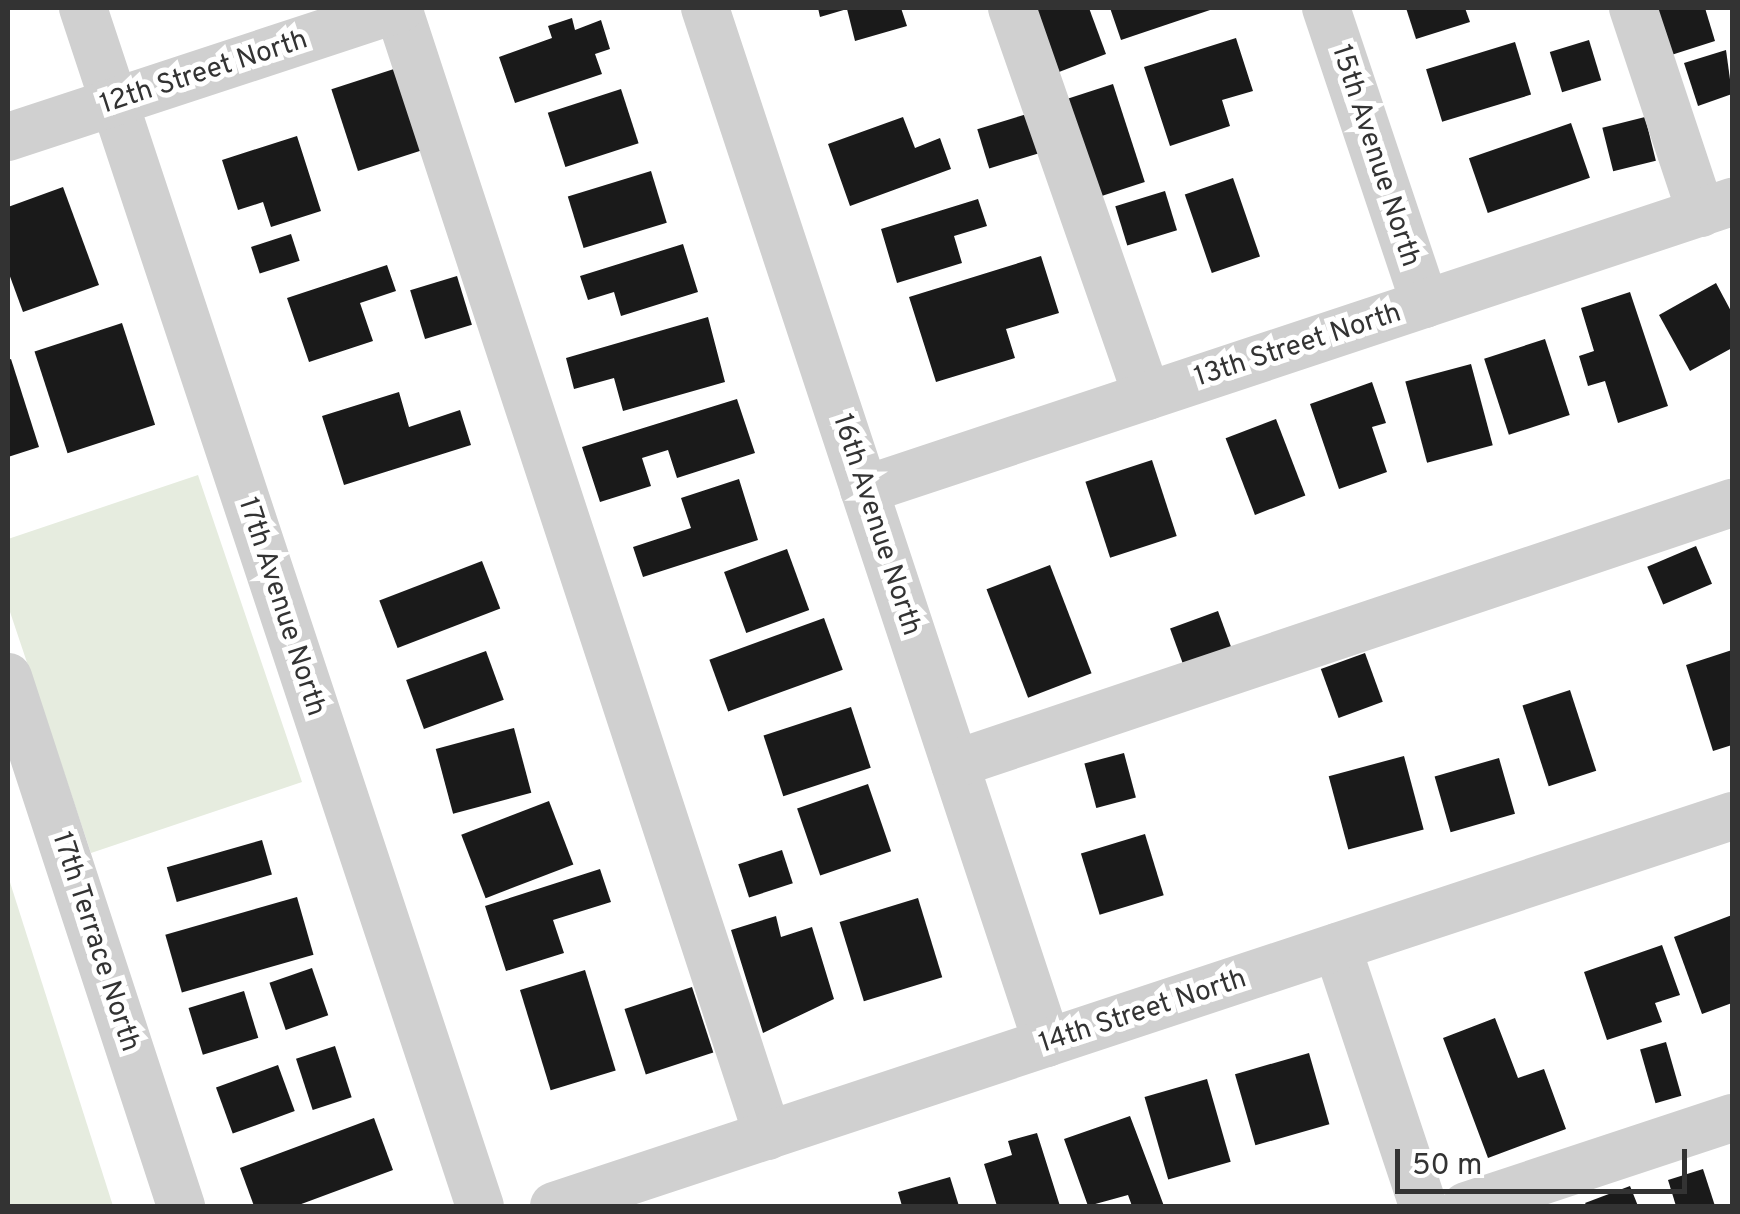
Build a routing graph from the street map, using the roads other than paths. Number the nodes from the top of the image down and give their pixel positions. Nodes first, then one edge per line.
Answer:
1 (83, 8) edge
2 (399, 8) edge
3 (704, 8) edge
4 (1012, 8) edge
5 (1326, 8) edge
6 (1633, 8) edge
7 (114, 102) junction
8 (8, 137) edge
9 (1717, 208) edge
10 (1425, 304) junction
11 (1147, 396) junction
12 (864, 490) junction
13 (1732, 503) edge
14 (8, 677) edge
15 (956, 764) junction
16 (25, 784) edge
17 (1732, 816) edge
18 (1337, 948) junction
19 (1048, 1044) junction
20 (1732, 1118) edge
21 (768, 1136) junction
22 (181, 1206) edge
23 (480, 1206) edge
24 (554, 1206) edge
25 (1423, 1206) edge
26 (1466, 1206) edge

1 - 7 street, 17th Avenue North
2 - 7 street, 12th Street North
2 - 21 street
3 - 12 street, 16th Avenue North
4 - 11 street
5 - 10 street, 15th Avenue North
6 - 9 street
7 - 8 street, 12th Street North
7 - 23 street, 17th Avenue North
9 - 10 street, 13th Street North
10 - 11 street, 13th Street North
11 - 12 street, 13th Street North
12 - 15 street, 16th Avenue North
13 - 15 street
14 - 16 street, 17th Terrace North
15 - 19 street, 16th Avenue North
16 - 22 street, 17th Terrace North
17 - 18 street, 14th Street North
18 - 19 street, 14th Street North
18 - 25 street
19 - 21 street, 14th Street North
20 - 26 street
21 - 24 street, 14th Street North

